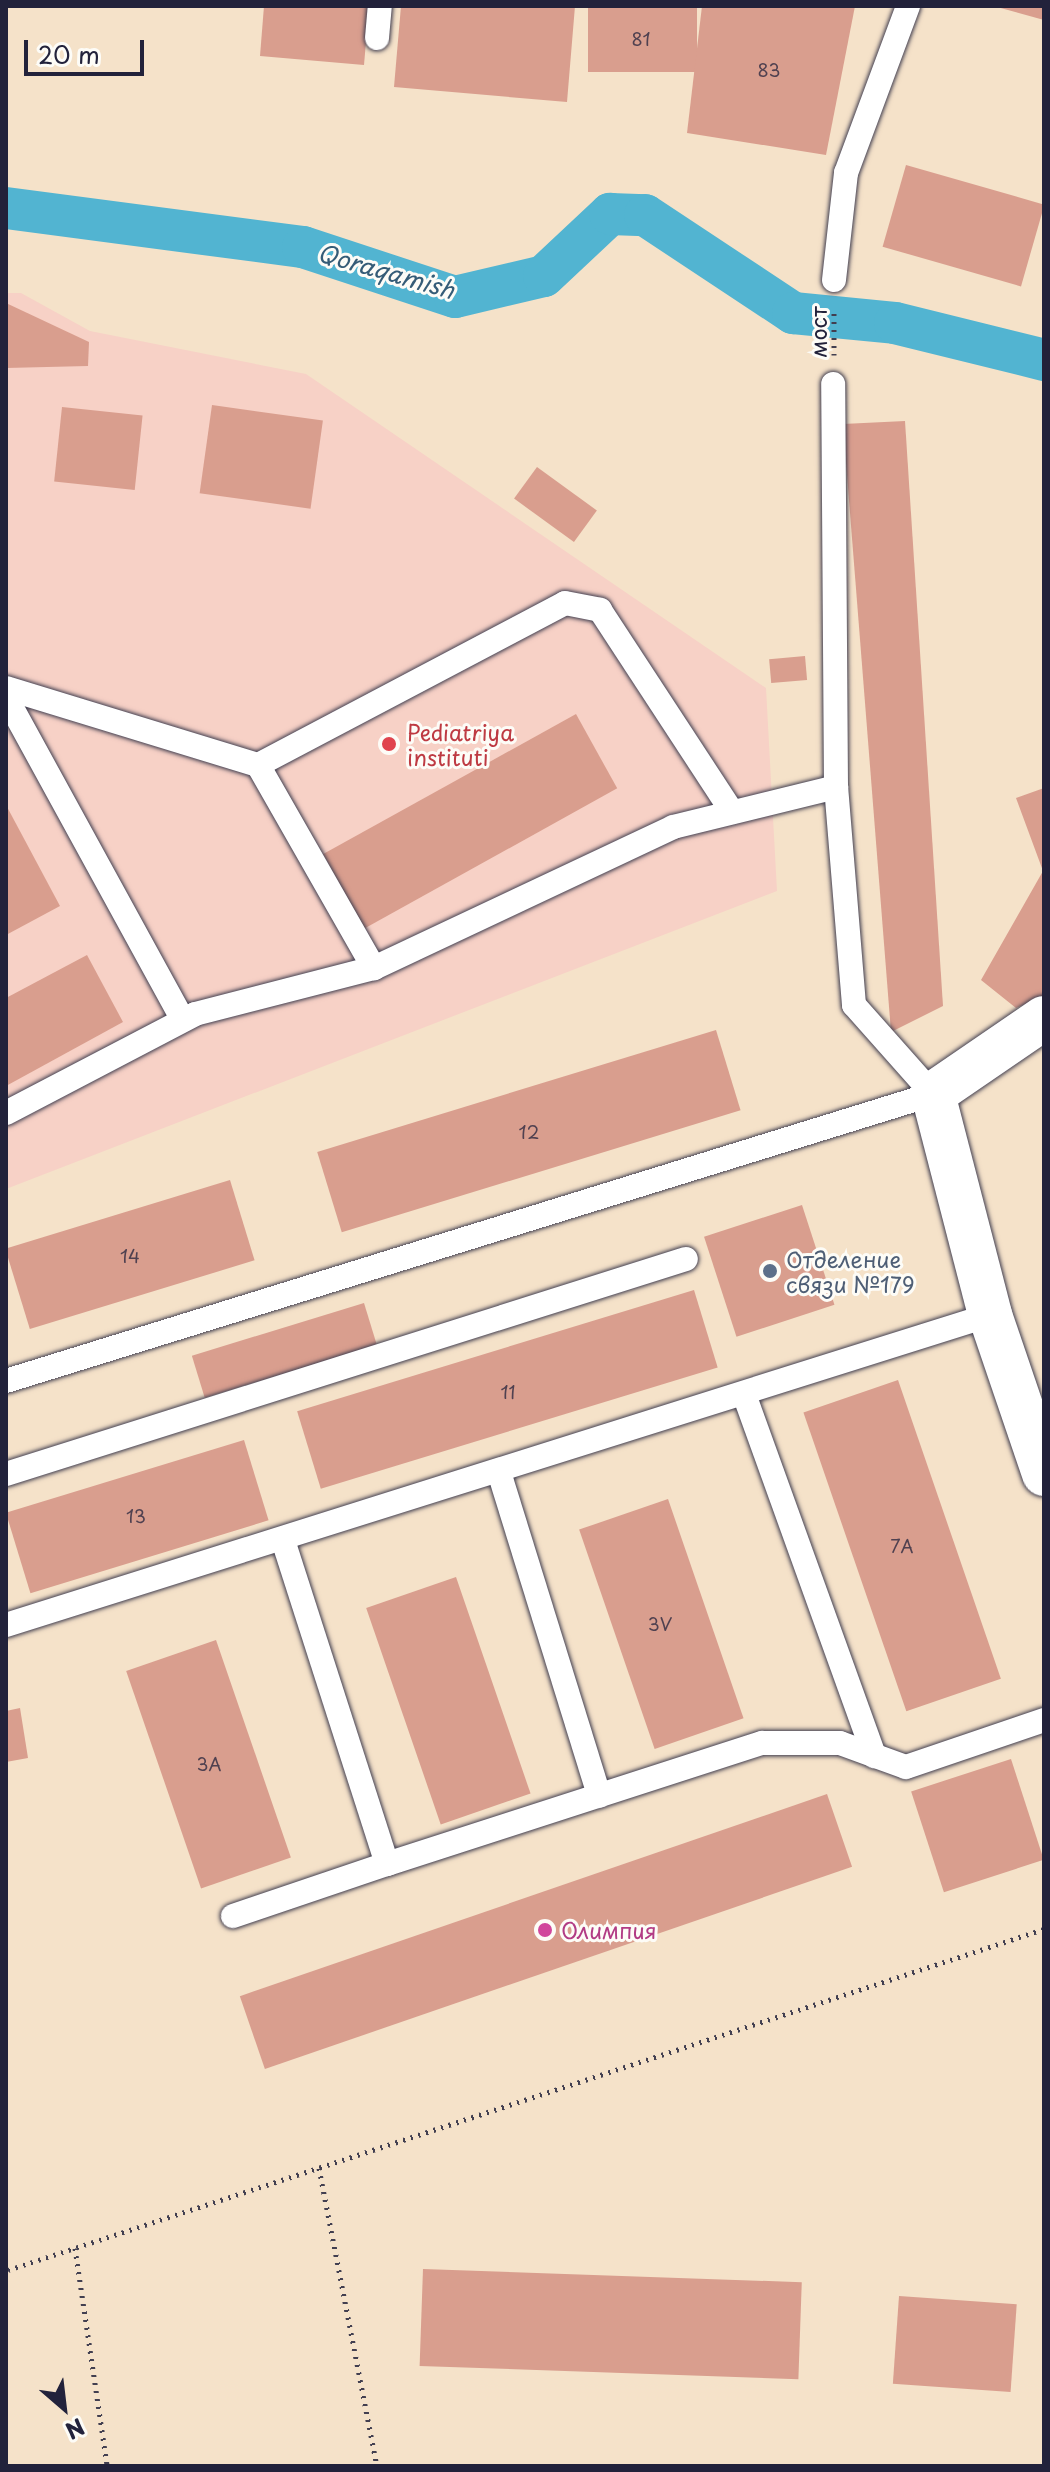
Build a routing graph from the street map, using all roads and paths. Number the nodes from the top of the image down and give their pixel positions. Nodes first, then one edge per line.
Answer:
1 (380, 6) edge
2 (908, 6) edge
3 (377, 38) dead end
4 (834, 280) joint
5 (833, 384) joint
6 (6, 688) edge
7 (6, 697) edge
8 (258, 765) junction
9 (836, 787) junction
10 (732, 812) junction
11 (374, 968) junction
12 (1044, 1018) edge
13 (183, 1020) junction
14 (933, 1094) junction
15 (6, 1113) edge
16 (686, 1259) dead end
17 (990, 1315) junction
18 (6, 1381) edge
19 (744, 1394) junction
20 (499, 1472) junction
21 (6, 1474) edge
22 (1044, 1474) edge
23 (283, 1540) junction
24 (6, 1625) edge
25 (1044, 1720) edge
26 (874, 1756) junction
27 (599, 1796) junction
28 (387, 1864) junction
29 (233, 1916) dead end
30 (1044, 1929) edge
31 (319, 2168) junction
32 (75, 2248) junction
33 (8, 2270) edge
34 (107, 2466) edge
35 (377, 2466) edge

1 - 3 lane
2 - 4 lane
4 - 5 path, мост
5 - 9 lane
6 - 8 lane
7 - 13 lane
8 - 10 lane
8 - 11 lane
9 - 10 lane
9 - 14 lane
10 - 11 lane
11 - 13 lane
12 - 14 street
13 - 15 lane
14 - 17 street
14 - 18 lane
16 - 21 lane
17 - 19 lane
17 - 22 street
19 - 20 lane
19 - 26 lane
20 - 23 lane
20 - 27 lane
23 - 24 lane
23 - 28 lane
25 - 26 lane
26 - 27 lane
27 - 28 lane
28 - 29 lane
30 - 31 path
31 - 32 path
31 - 35 path
32 - 33 path
32 - 34 path

